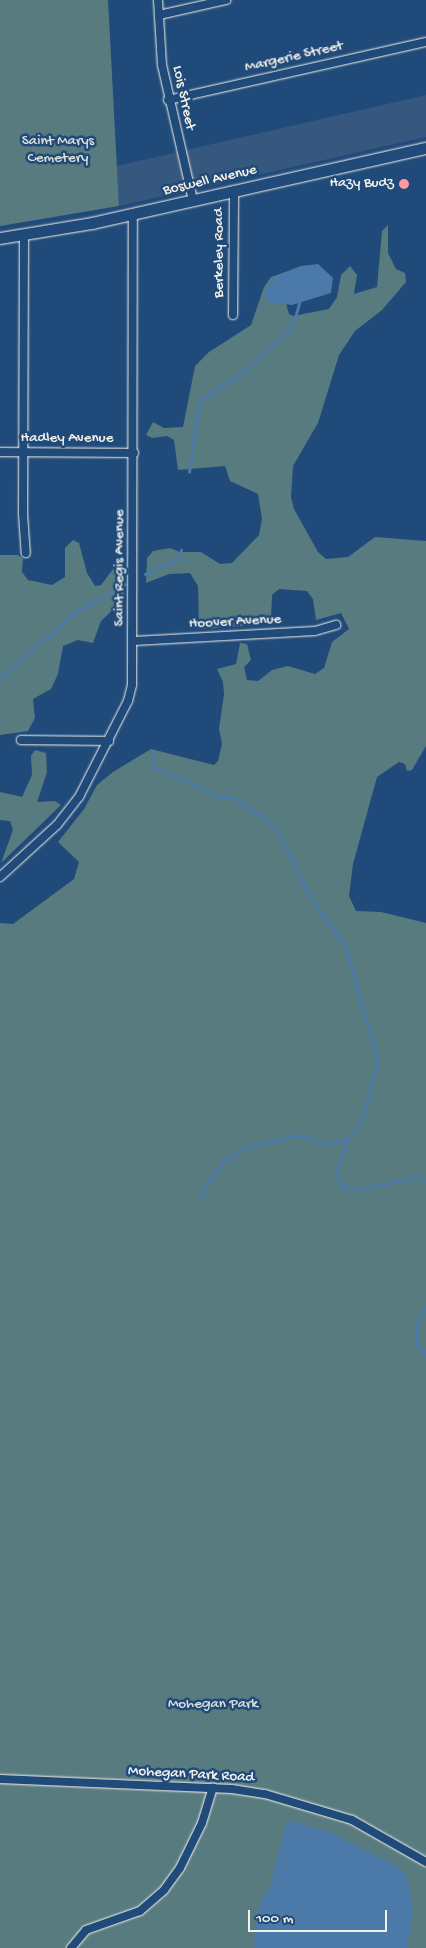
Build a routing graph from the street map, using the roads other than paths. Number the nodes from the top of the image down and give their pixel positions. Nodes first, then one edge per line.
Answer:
1 (158, 0) edge
2 (226, 0) edge
3 (159, 14) junction
4 (426, 42) edge
5 (168, 100) junction
6 (426, 148) edge
7 (234, 190) junction
8 (193, 200) junction
9 (133, 213) junction
10 (24, 235) junction
11 (0, 238) edge
12 (233, 316) dead end
13 (0, 452) edge
14 (23, 452) junction
15 (134, 453) junction
16 (26, 553) dead end
17 (336, 625) dead end
18 (134, 641) junction
19 (21, 740) dead end
20 (109, 741) junction
21 (0, 878) edge
22 (0, 1780) edge
23 (213, 1788) junction
24 (426, 1862) edge
25 (71, 1948) edge

1 - 3 street, Lois Street
2 - 3 street
3 - 5 street, Lois Street
4 - 5 street, Margerie Street
5 - 8 street, Lois Street
6 - 7 main road, Boswell Avenue
7 - 8 main road, Boswell Avenue
7 - 12 street, Berkeley Road
8 - 9 main road, Boswell Avenue
9 - 10 main road, Boswell Avenue
9 - 15 street, Saint Regis Avenue
10 - 11 main road, Boswell Avenue
10 - 14 street
13 - 14 street, Hadley Avenue
14 - 15 street, Hadley Avenue
14 - 16 street
15 - 18 street, Saint Regis Avenue
17 - 18 street, Hoover Avenue
18 - 20 street, Saint Regis Avenue
19 - 20 street
20 - 21 street, Saint Regis Avenue
22 - 23 street, Mohegan Park Road
23 - 24 street, Mohegan Park Road
23 - 25 street

